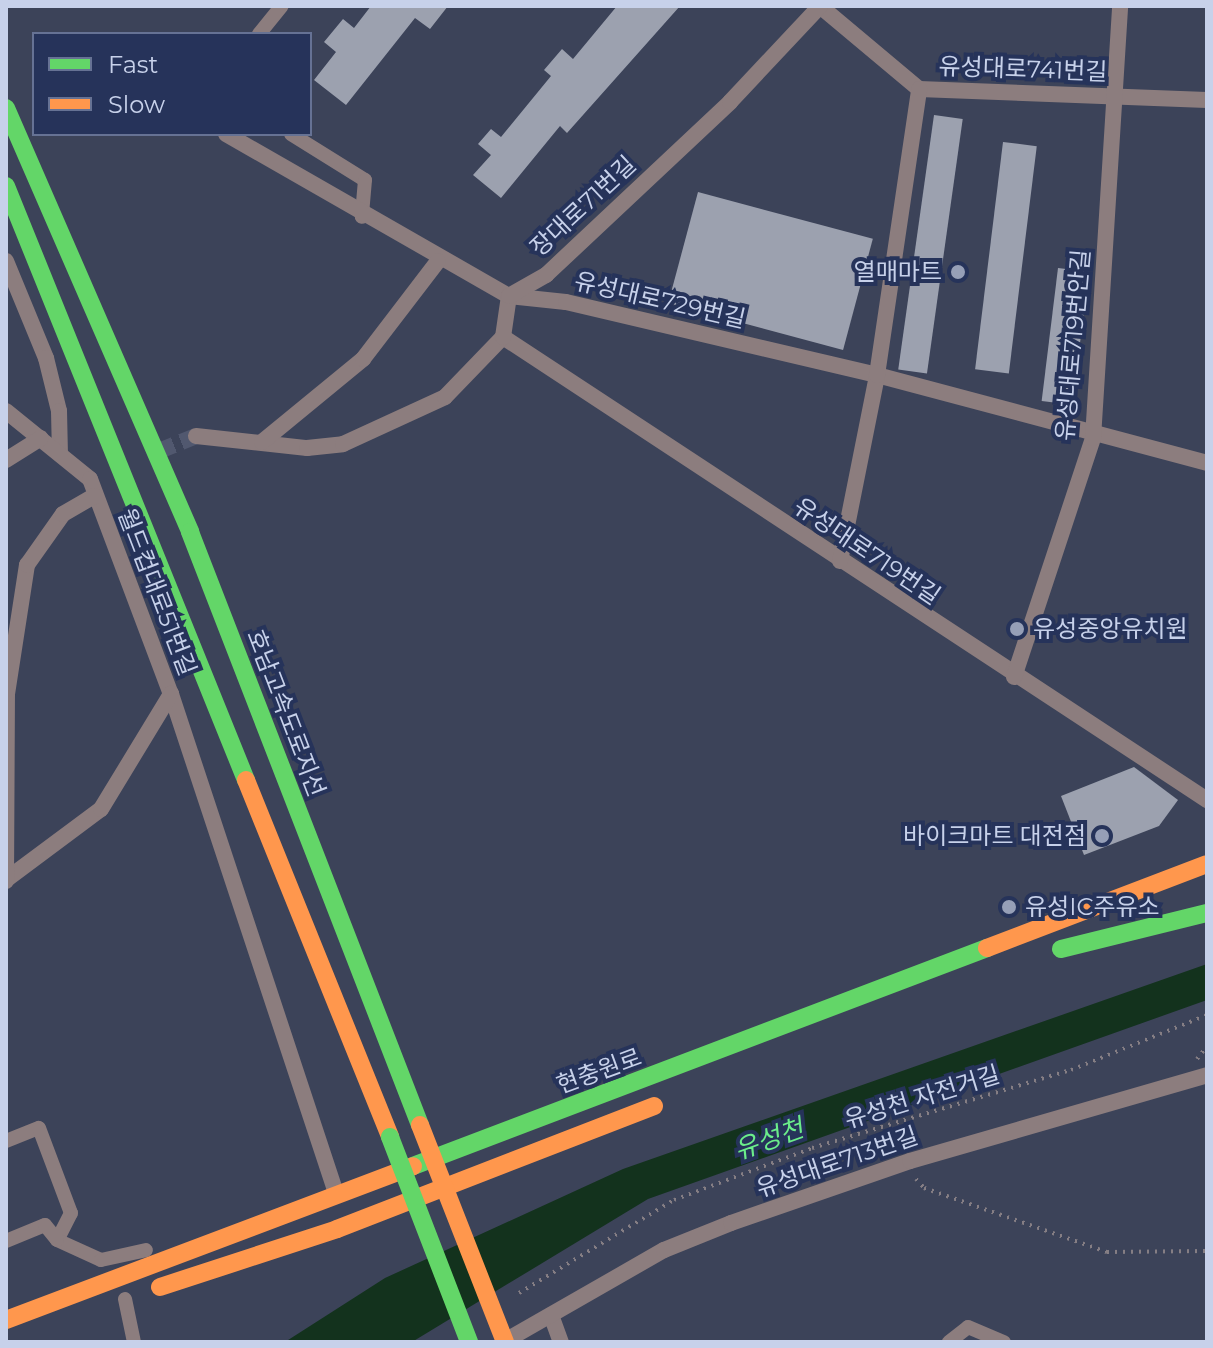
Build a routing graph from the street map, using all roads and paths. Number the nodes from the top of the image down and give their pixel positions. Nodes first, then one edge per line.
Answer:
1 (282, 6) edge
2 (820, 6) edge
3 (1120, 6) edge
4 (261, 32) edge
5 (919, 89) junction
6 (1114, 96) junction
7 (1207, 100) edge
8 (7, 107) edge
9 (229, 136) edge
10 (294, 136) edge
11 (6, 186) edge
12 (362, 217) junction
13 (6, 261) edge
14 (438, 261) junction
15 (509, 296) junction
16 (503, 337) junction
17 (877, 375) junction
18 (6, 411) edge
19 (196, 436) tunnel mouth
20 (41, 438) junction
21 (1093, 438) junction
22 (262, 442) junction
23 (60, 454) junction
24 (6, 460) edge
25 (1207, 463) edge
26 (96, 483) junction
27 (840, 561) junction
28 (1014, 677) junction
29 (7, 694) edge
30 (171, 694) junction
31 (1207, 800) edge
32 (1207, 864) edge
33 (6, 880) edge
34 (1207, 893) edge
35 (1207, 913) edge
36 (1207, 1015) edge
37 (1207, 1075) edge
38 (676, 1098) dead end
39 (6, 1141) edge
40 (910, 1161) junction
41 (336, 1193) junction
42 (57, 1240) junction
43 (6, 1241) edge
44 (1207, 1251) edge
45 (174, 1253) junction
46 (118, 1301) joint
47 (506, 1302) dead end
48 (551, 1315) junction
49 (6, 1320) edge
50 (134, 1342) edge
51 (469, 1342) edge
52 (504, 1342) edge
53 (561, 1342) edge
54 (949, 1342) edge
55 (1004, 1342) edge

1 - 4 lane
2 - 5 street, 유성대로741번길
2 - 15 street, 장대로71번길
3 - 6 street, 유성대로719번안길
5 - 6 street, 유성대로741번길
5 - 17 street
6 - 7 street, 유성대로741번길
6 - 21 street, 유성대로719번안길
8 - 52 main road, 호남고속도로지선, bridge
9 - 12 street, 유성대로729번길
10 - 12 lane
11 - 51 main road, bridge
12 - 14 street, 유성대로729번길
13 - 23 street
14 - 15 street, 유성대로729번길
14 - 22 street
15 - 16 street
15 - 17 street, 유성대로729번길
16 - 22 street
16 - 27 street, 유성대로719번길
17 - 21 street, 유성대로729번길
17 - 27 street
18 - 20 street, 월드컵대로51번길
19 - 22 street
20 - 23 street, 월드컵대로51번길
20 - 24 street
21 - 25 street, 유성대로729번길
21 - 28 street, 유성대로719번안길
23 - 26 street, 월드컵대로51번길
26 - 29 street, 월드컵대로51번길
26 - 30 street, 월드컵대로51번길
27 - 28 street, 유성대로719번길
28 - 31 street, 유성대로719번길
29 - 33 street, 월드컵대로51번길
30 - 33 street, 월드컵대로51번길
30 - 41 street
32 - 41 main road, 현충원로
34 - 35 main road
36 - 47 path, 유성천 자전거길
37 - 40 street, 유성대로713번길
38 - 46 main road
39 - 42 lane
40 - 44 path
40 - 48 street, 유성대로713번길
41 - 45 main road, 현충원로
42 - 43 lane
42 - 45 lane
45 - 49 main road, 현충원로
46 - 50 lane
48 - 52 street, 유성대로713번길
48 - 53 street
54 - 55 lane

